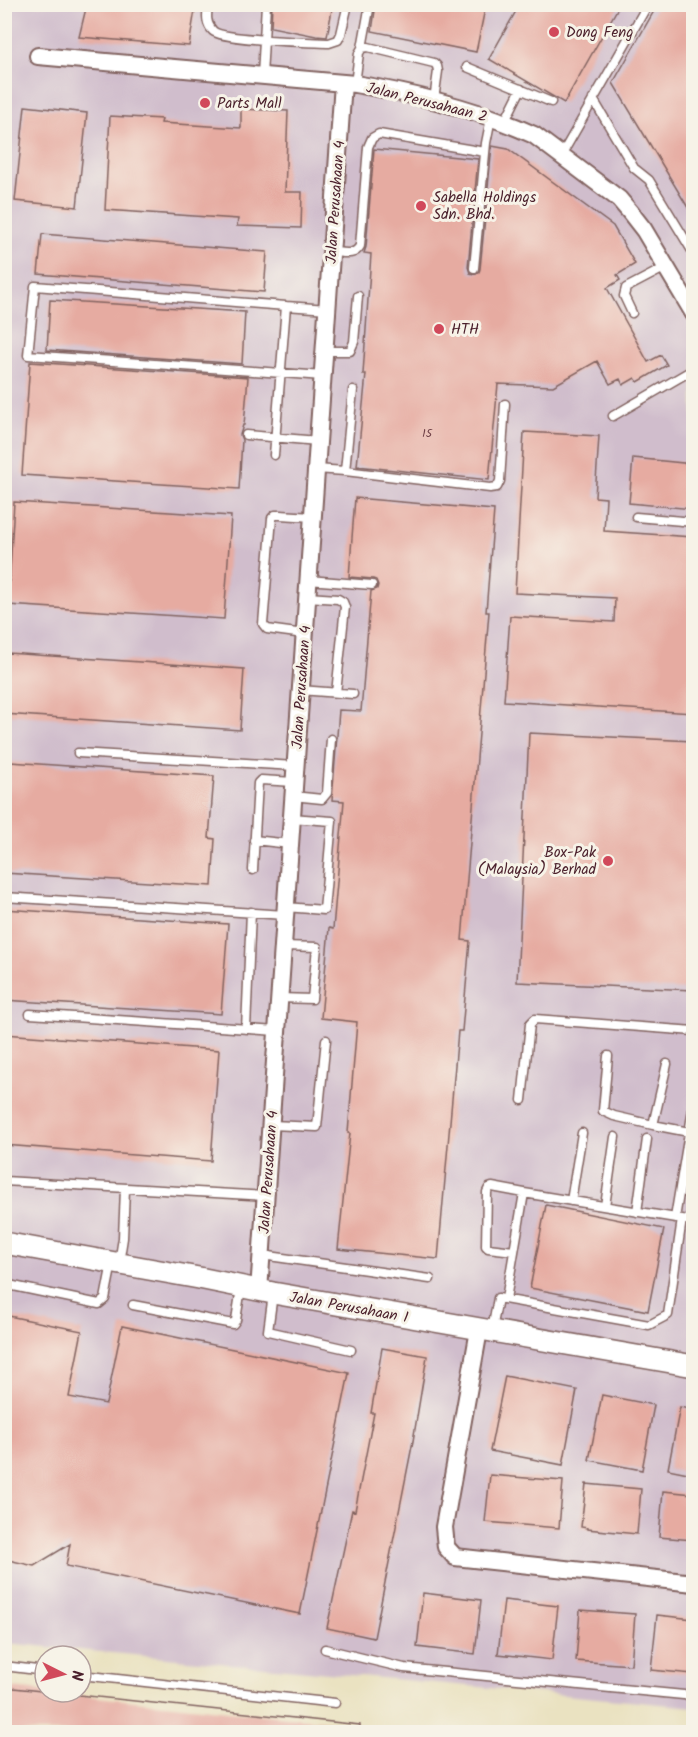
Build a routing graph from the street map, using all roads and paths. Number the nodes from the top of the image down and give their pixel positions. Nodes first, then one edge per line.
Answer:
1 (208, 4) edge
2 (266, 4) edge
3 (348, 4) edge
4 (370, 4) edge
5 (648, 4) edge
6 (263, 39) junction
7 (362, 48) junction
8 (38, 56) dead end
9 (467, 67) dead end
10 (262, 76) junction
11 (349, 84) junction
12 (521, 89) junction
13 (593, 99) junction
14 (434, 100) junction
15 (551, 102) dead end
16 (498, 120) junction
17 (485, 152) junction
18 (561, 156) junction
19 (332, 252) junction
20 (693, 254) edge
21 (666, 267) junction
22 (474, 268) dead end
23 (358, 296) dead end
24 (286, 306) junction
25 (328, 309) junction
26 (632, 313) dead end
27 (693, 314) edge
28 (325, 351) junction
29 (693, 369) edge
30 (281, 373) junction
31 (323, 376) junction
32 (353, 390) dead end
33 (505, 404) dead end
34 (614, 416) dead end
35 (246, 435) dead end
36 (275, 438) junction
37 (318, 441) junction
38 (274, 455) dead end
39 (316, 469) junction
40 (345, 471) junction
41 (313, 517) junction
42 (636, 517) dead end
43 (693, 522) edge
44 (308, 580) junction
45 (372, 585) dead end
46 (307, 597) junction
47 (304, 634) junction
48 (300, 690) junction
49 (336, 693) junction
50 (353, 694) dead end
51 (331, 739) dead end
52 (78, 753) dead end
53 (294, 782) junction
54 (291, 818) junction
55 (254, 840) junction
56 (290, 844) junction
57 (253, 870) dead end
58 (4, 897) edge
59 (285, 911) junction
60 (251, 912) junction
61 (283, 946) junction
62 (279, 998) junction
63 (30, 1014) dead end
64 (246, 1029) junction
65 (277, 1031) junction
66 (693, 1031) edge
67 (326, 1040) dead end
68 (608, 1056) dead end
69 (667, 1064) dead end
70 (522, 1100) dead end
71 (693, 1103) edge
72 (271, 1125) junction
73 (653, 1125) junction
74 (689, 1132) junction
75 (582, 1133) dead end
76 (615, 1137) dead end
77 (647, 1139) dead end
78 (4, 1181) edge
79 (125, 1189) junction
80 (524, 1193) junction
81 (266, 1196) junction
82 (571, 1201) junction
83 (605, 1206) junction
84 (637, 1212) junction
85 (679, 1219) junction
86 (693, 1221) edge
87 (4, 1243) edge
88 (514, 1251) junction
89 (262, 1255) junction
90 (116, 1263) junction
91 (430, 1279) dead end
92 (4, 1284) edge
93 (258, 1291) junction
94 (506, 1299) junction
95 (133, 1305) dead end
96 (485, 1331) junction
97 (351, 1350) dead end
98 (693, 1366) edge
99 (693, 1583) edge
100 (325, 1649) dead end
101 (4, 1666) edge
102 (33, 1670) edge
103 (93, 1676) edge
104 (693, 1696) edge
105 (336, 1703) dead end

1 - 6 lane
2 - 6 lane
3 - 6 lane
4 - 7 lane
5 - 13 lane
6 - 10 lane
7 - 11 lane
7 - 14 lane
8 - 10 street, Jalan Perusahaan 2
9 - 12 lane
10 - 11 street, Jalan Perusahaan 2
11 - 14 street, Jalan Perusahaan 2
11 - 19 street, Jalan Perusahaan 4
12 - 15 lane
12 - 16 lane
13 - 18 lane
13 - 20 lane
14 - 16 street, Jalan Perusahaan 2
16 - 17 lane
16 - 18 street, Jalan Perusahaan 2
17 - 19 lane
17 - 22 lane
18 - 21 street, Jalan Perusahaan 2
19 - 25 street, Jalan Perusahaan 4
21 - 26 lane
21 - 27 street, Jalan Perusahaan 2
23 - 28 lane
24 - 25 lane
24 - 30 lane
24 - 30 lane
25 - 28 street, Jalan Perusahaan 4
28 - 31 street, Jalan Perusahaan 4
29 - 34 lane
30 - 31 lane
30 - 36 lane
31 - 37 street, Jalan Perusahaan 4
32 - 40 lane
33 - 40 lane
35 - 36 lane
36 - 37 lane
36 - 38 lane
37 - 39 street, Jalan Perusahaan 4
39 - 40 lane
39 - 41 street, Jalan Perusahaan 4
41 - 44 street, Jalan Perusahaan 4
41 - 47 lane
42 - 43 lane
44 - 45 lane
44 - 46 street, Jalan Perusahaan 4
46 - 47 street, Jalan Perusahaan 4
46 - 49 lane
47 - 48 street, Jalan Perusahaan 4
48 - 49 lane
48 - 53 street, Jalan Perusahaan 4
49 - 50 lane
51 - 53 lane
52 - 53 lane
53 - 54 street, Jalan Perusahaan 4
53 - 55 lane
54 - 56 street, Jalan Perusahaan 4
54 - 59 lane
55 - 56 lane
55 - 57 lane
56 - 59 street, Jalan Perusahaan 4
58 - 60 lane
59 - 60 lane
59 - 61 street, Jalan Perusahaan 4
60 - 64 lane
61 - 62 street, Jalan Perusahaan 4
61 - 62 lane
62 - 65 street, Jalan Perusahaan 4
63 - 64 lane
64 - 65 lane
65 - 72 street, Jalan Perusahaan 4
66 - 70 lane
67 - 72 lane
68 - 73 lane
69 - 73 lane
71 - 74 lane
72 - 81 street, Jalan Perusahaan 4
73 - 74 lane
74 - 85 lane
75 - 82 lane
76 - 83 lane
77 - 84 lane
78 - 79 lane
79 - 81 lane
79 - 90 lane
80 - 82 lane
80 - 88 lane
80 - 88 lane
81 - 89 street, Jalan Perusahaan 4
82 - 83 lane
83 - 84 lane
84 - 85 lane
85 - 86 lane
85 - 94 lane
87 - 90 street, Jalan Perusahaan 1
88 - 94 lane
89 - 91 lane
89 - 93 street, Jalan Perusahaan 4
90 - 92 lane
90 - 93 street, Jalan Perusahaan 1
93 - 95 lane
93 - 96 street, Jalan Perusahaan 1
93 - 97 lane
94 - 96 lane
96 - 98 street, Jalan Perusahaan 1
96 - 99 street
100 - 104 lane
101 - 102 lane
103 - 105 lane

